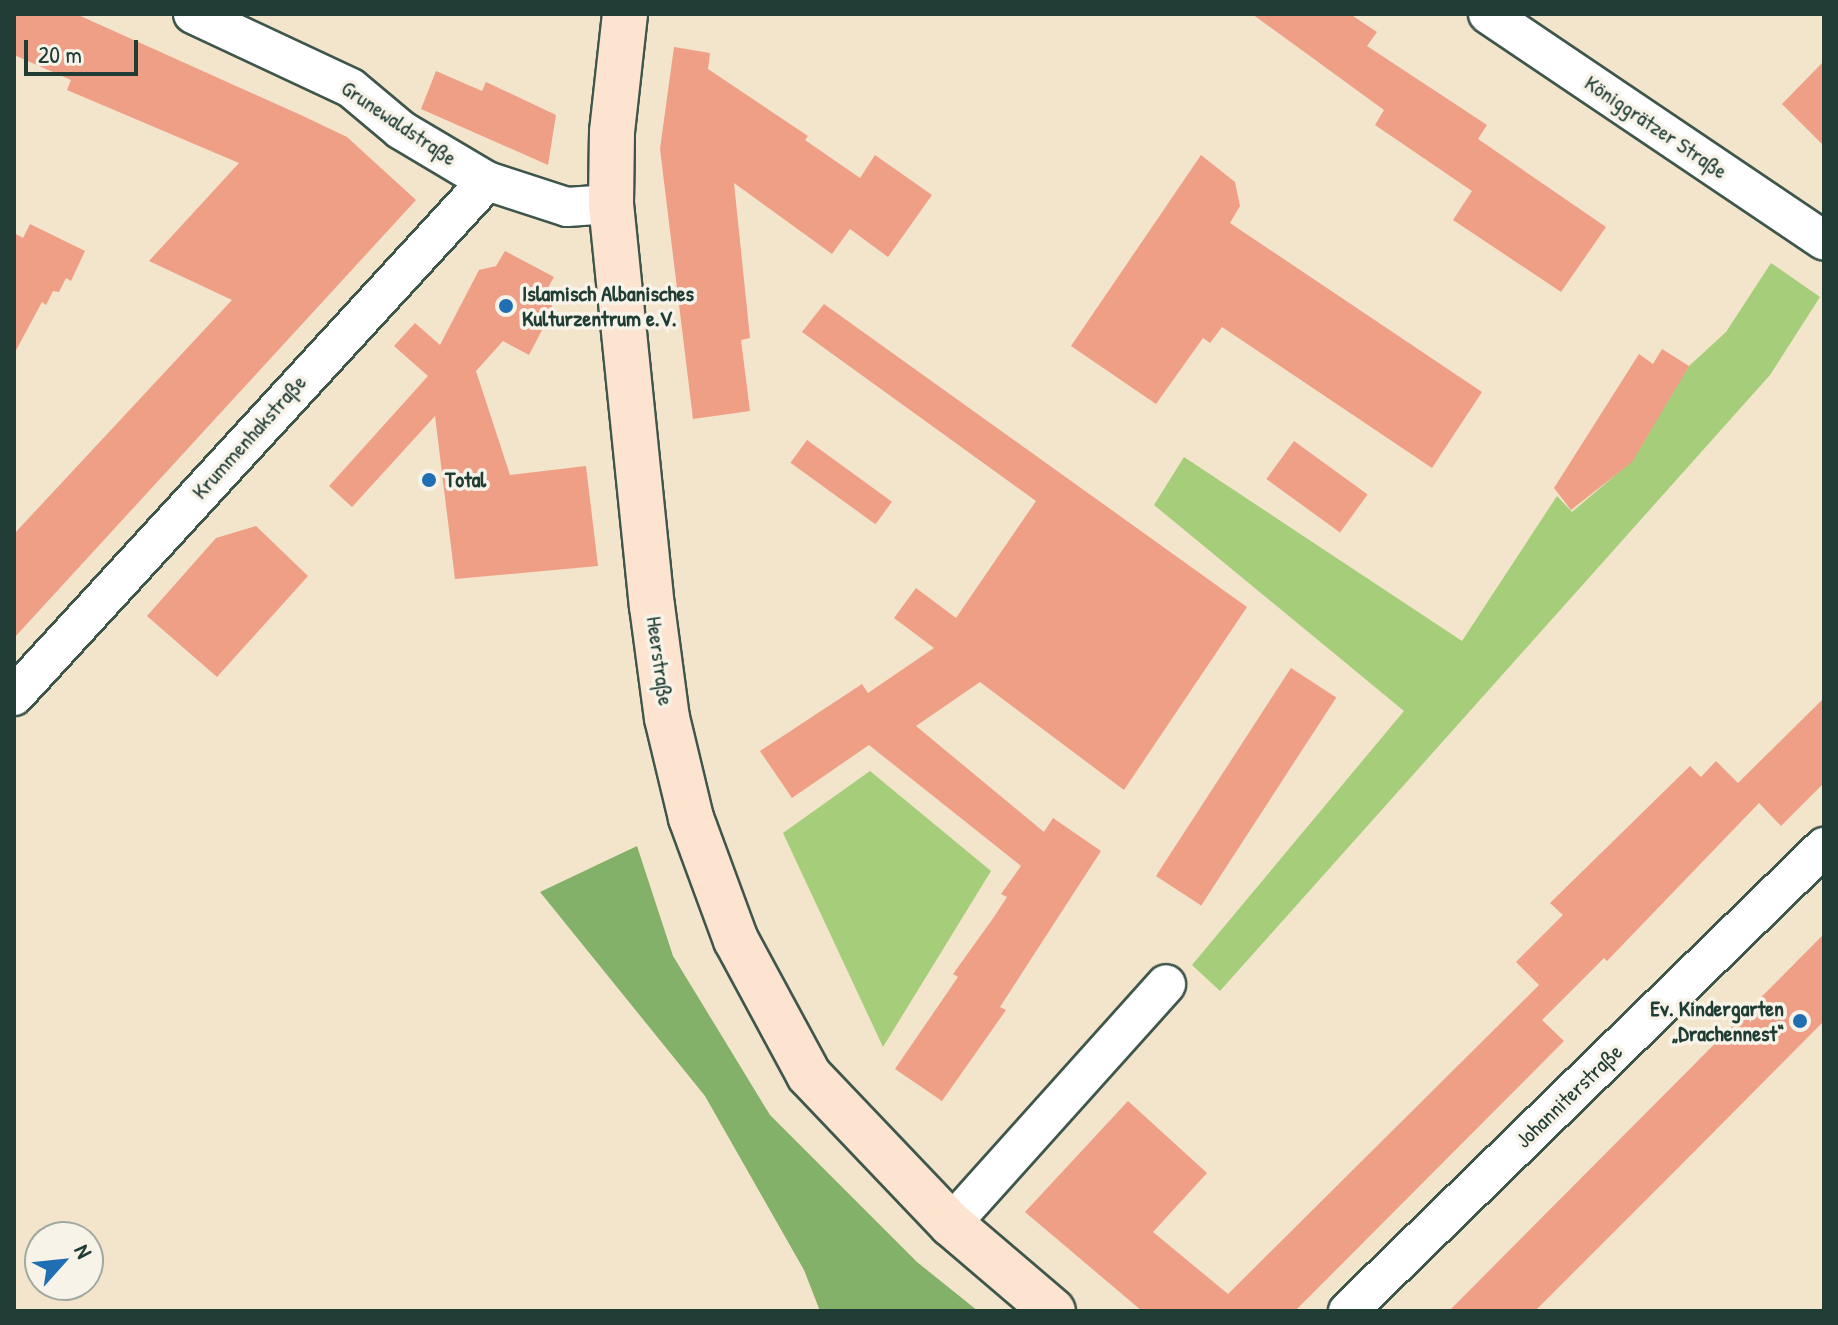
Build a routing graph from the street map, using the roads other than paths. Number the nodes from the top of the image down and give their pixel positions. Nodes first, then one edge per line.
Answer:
1 (193, 14) edge
2 (625, 14) edge
3 (1488, 14) edge
4 (487, 181) junction
5 (611, 204) junction
6 (1824, 241) edge
7 (14, 696) edge
8 (1824, 847) edge
9 (1166, 984) dead end
10 (951, 1224) junction
11 (1053, 1311) edge
12 (1348, 1311) edge

1 - 4 street, Grunewaldstraße
2 - 5 street, Heerstraße
3 - 6 street, Königgrätzer Straße
4 - 5 street, Grunewaldstraße
4 - 7 street, Krummenhakstraße
5 - 10 street, Heerstraße
8 - 12 street, Johanniterstraße
9 - 10 street
10 - 11 street, Heerstraße

